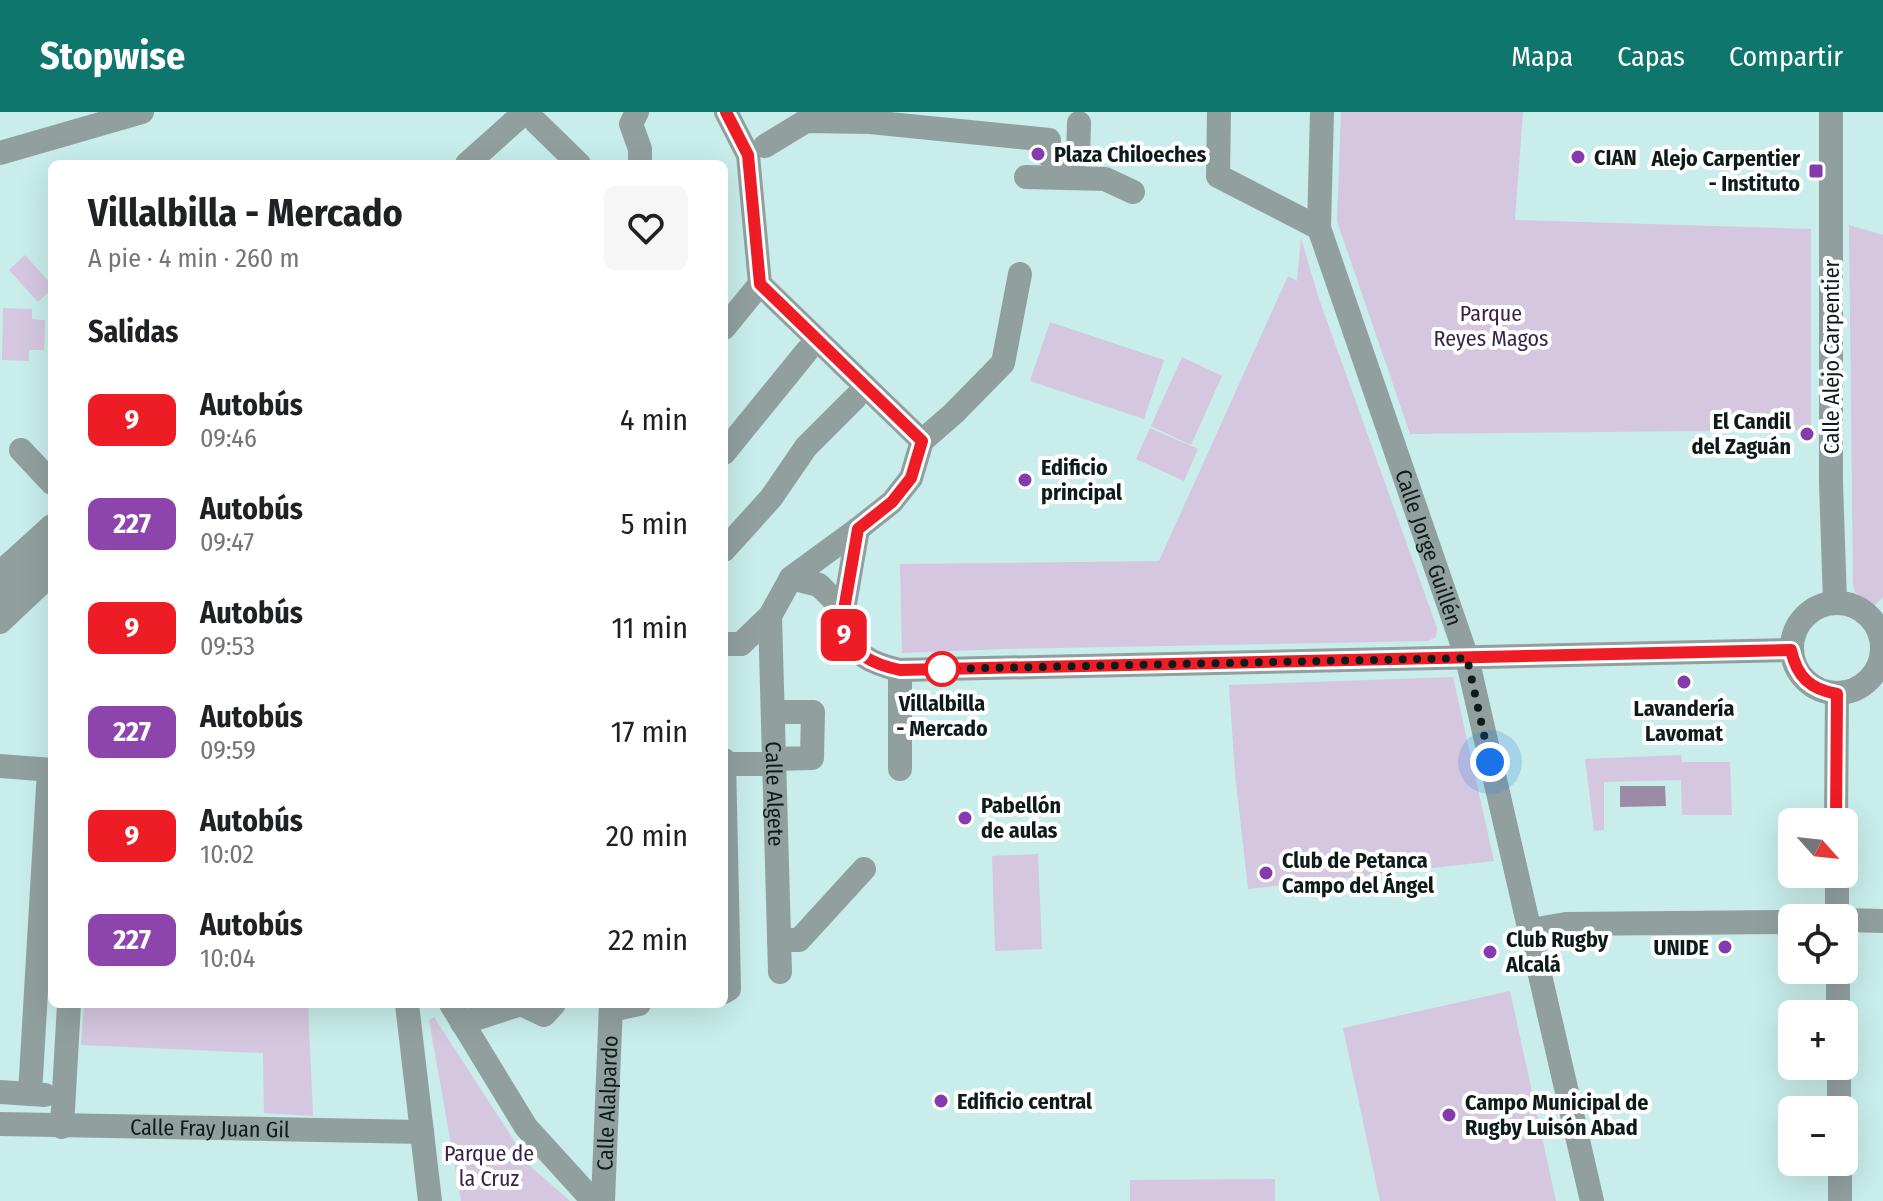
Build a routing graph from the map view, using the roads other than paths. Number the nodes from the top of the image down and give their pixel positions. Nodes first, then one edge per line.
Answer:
1 (142, 112) edge
2 (637, 112) edge
3 (726, 112) edge
4 (1219, 112) edge
5 (1322, 112) edge
6 (1831, 112) edge
7 (531, 117) edge
8 (1079, 123) dead end
9 (765, 146) dead end
10 (0, 153) edge
11 (472, 160) edge
12 (575, 160) edge
13 (640, 160) edge
14 (1026, 177) dead end
15 (1133, 192) dead end
16 (1319, 228) junction
17 (1020, 274) dead end
18 (760, 284) junction
19 (728, 323) edge
20 (807, 351) dead end
21 (855, 398) dead end
22 (922, 441) junction
23 (728, 448) edge
24 (21, 450) dead end
25 (48, 479) edge
26 (858, 529) junction
27 (48, 530) edge
28 (728, 546) edge
29 (48, 553) edge
30 (0, 573) edge
31 (48, 577) edge
32 (791, 578) junction
33 (0, 596) edge
34 (1835, 602) junction
35 (843, 609) junction
36 (770, 616) junction
37 (0, 622) edge
38 (732, 644) edge
39 (1883, 649) edge
40 (1791, 650) junction
41 (1467, 658) junction
42 (900, 670) junction
43 (1837, 694) junction
44 (773, 712) junction
45 (774, 759) junction
46 (728, 762) edge
47 (0, 766) edge
48 (900, 769) dead end
49 (48, 770) edge
50 (48, 802) edge
51 (1836, 808) edge
52 (864, 869) dead end
53 (1858, 920) edge
54 (1883, 921) edge
55 (1778, 922) edge
56 (1531, 930) junction
57 (779, 940) junction
58 (728, 944) edge
59 (780, 972) dead end
60 (728, 990) edge
61 (69, 1008) edge
62 (409, 1008) edge
63 (495, 1008) edge
64 (529, 1008) edge
65 (550, 1008) edge
66 (611, 1008) edge
67 (457, 1013) edge
68 (0, 1092) edge
69 (30, 1094) junction
70 (63, 1096) junction
71 (0, 1124) edge
72 (62, 1127) junction
73 (422, 1132) junction
74 (1840, 1176) edge
75 (603, 1200) edge
76 (430, 1201) edge
77 (1592, 1201) edge
78 (1840, 1201) edge

1 - 10 street
2 - 13 street
3 - 18 street
4 - 16 street
5 - 16 street
6 - 34 street, Calle Alejo Carpentier
7 - 11 street
7 - 12 street
8 - 9 street
14 - 15 street
16 - 41 street, Calle Jorge Guillén
17 - 22 street
18 - 19 street
18 - 22 street
20 - 23 street
21 - 28 street
22 - 26 street
24 - 25 street
26 - 32 street
26 - 35 street
27 - 30 street
29 - 33 street
31 - 37 street
32 - 35 street
32 - 36 street
34 - 39 street
34 - 40 street
35 - 42 street
36 - 38 street
36 - 44 street, Calle Algete
39 - 43 street
40 - 41 street
40 - 43 street
41 - 42 street
41 - 56 street, Calle Jorge Guillén
42 - 48 street
43 - 51 street
44 - 45 street, Calle Algete
44 - 45 street
45 - 46 street
45 - 57 street, Calle Algete
47 - 49 street
50 - 69 street
52 - 57 street
53 - 54 street
55 - 56 street
56 - 77 street, Calle Jorge Guillén
57 - 59 street, Calle Algete
58 - 60 street
61 - 70 street
62 - 73 street
63 - 67 street
64 - 65 street
66 - 75 street, Calle Alalpardo
67 - 75 street
68 - 69 street
69 - 70 street
70 - 72 street
71 - 72 street, Calle Fray Juan Gil
72 - 73 street, Calle Fray Juan Gil
73 - 76 street
74 - 78 street

